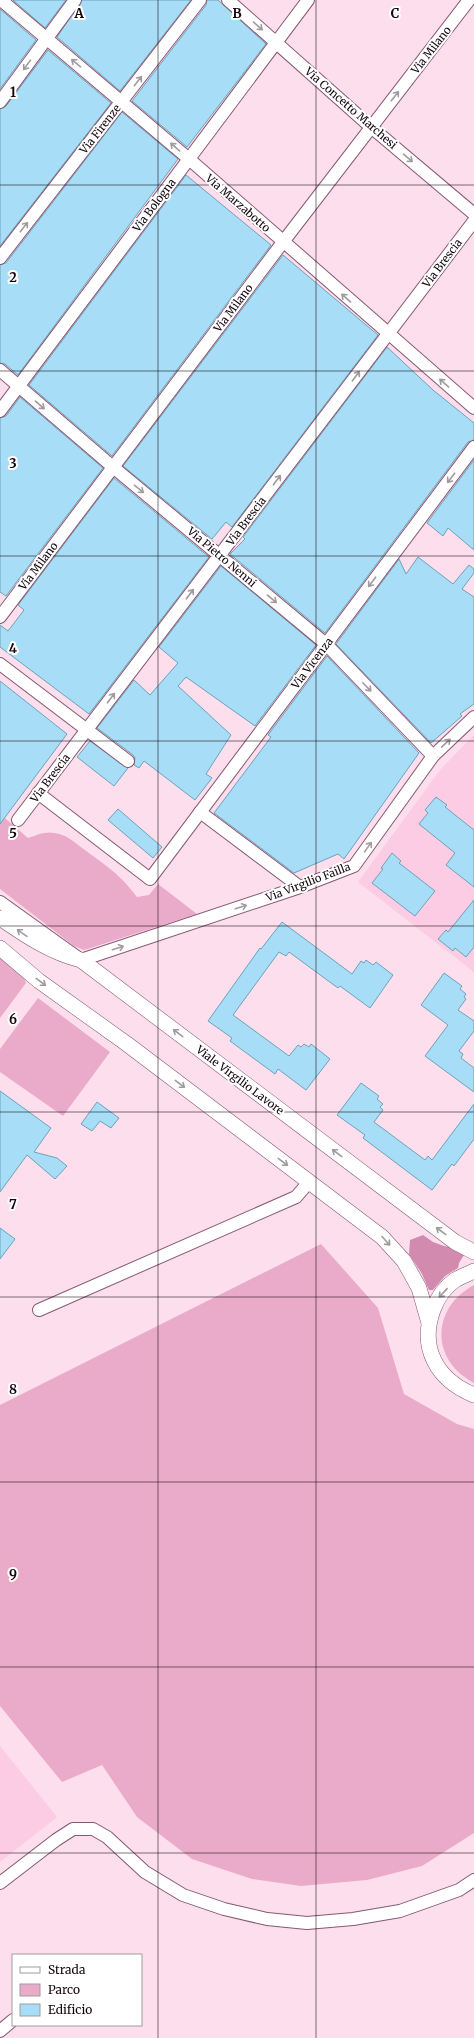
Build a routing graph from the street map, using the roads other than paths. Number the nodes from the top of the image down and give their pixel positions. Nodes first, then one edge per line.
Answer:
1 (1, 0) edge
2 (75, 0) edge
3 (200, 0) edge
4 (228, 0) edge
5 (308, 0) edge
6 (470, 0) edge
7 (46, 39) junction
8 (277, 42) junction
9 (0, 102) edge
10 (122, 102) junction
11 (371, 127) junction
12 (189, 159) junction
13 (474, 214) edge
14 (474, 221) edge
15 (283, 242) junction
16 (0, 258) edge
17 (388, 334) junction
18 (0, 370) edge
19 (19, 386) junction
20 (474, 408) edge
21 (0, 411) edge
22 (474, 447) edge
23 (113, 467) junction
24 (220, 555) junction
25 (0, 617) edge
26 (326, 644) junction
27 (0, 664) edge
28 (474, 717) edge
29 (87, 729) junction
30 (433, 756) junction
31 (128, 761) dead end
32 (38, 793) junction
33 (200, 812) junction
34 (18, 820) dead end
35 (300, 887) junction
36 (0, 902) edge
37 (0, 918) edge
38 (0, 948) edge
39 (81, 960) junction
40 (309, 1182) junction
41 (474, 1252) edge
42 (474, 1272) edge
43 (39, 1310) dead end
44 (429, 1323) junction
45 (474, 1395) edge
46 (474, 1880) edge
47 (0, 1883) edge
48 (12, 2021) edge
49 (0, 2030) edge

1 - 7 street, Via Marzabotto
2 - 7 street
10 -> 3 street, Via Firenze
4 -> 8 street, Via Concetto Marchesi
5 - 8 street, Via Bologna
11 -> 6 street, Via Milano
7 -> 9 street
10 -> 7 street, Via Marzabotto
8 - 11 street, Via Concetto Marchesi
8 - 12 street, Via Bologna
12 -> 10 street, Via Marzabotto
16 -> 10 street, Via Firenze
11 -> 13 street, Via Concetto Marchesi
11 - 15 street, Via Milano
12 - 15 street, Via Marzabotto
12 - 19 street, Via Bologna
14 - 17 street, Via Brescia
17 -> 15 street, Via Marzabotto
15 - 23 street, Via Milano
20 -> 17 street, Via Marzabotto
24 -> 17 street, Via Brescia
18 - 19 street, Via Pietro Nenni
19 - 21 street, Via Bologna
19 -> 23 street, Via Pietro Nenni
22 -> 26 street, Via Vicenza
23 -> 24 street, Via Pietro Nenni
23 - 25 street, Via Milano
24 -> 26 street, Via Pietro Nenni
29 -> 24 street, Via Brescia
26 -> 30 street, Via Pietro Nenni
26 - 33 street, Via Vicenza
27 - 29 street
30 -> 28 street, Via Virgilio Failla
29 - 31 street
29 - 32 street, Via Brescia
35 -> 30 street, Via Virgilio Failla
32 - 33 street, Via Vicenza
32 - 34 street, Via Brescia
33 - 35 street
39 -> 35 street, Via Virgilio Failla
36 - 39 street
39 -> 37 street, Viale Virgilio Lavore
38 -> 40 street
41 -> 39 street, Viale Virgilio Lavore
40 - 43 street
40 -> 44 street
42 -> 44 street
44 - 45 street
46 - 47 street
48 - 49 street

